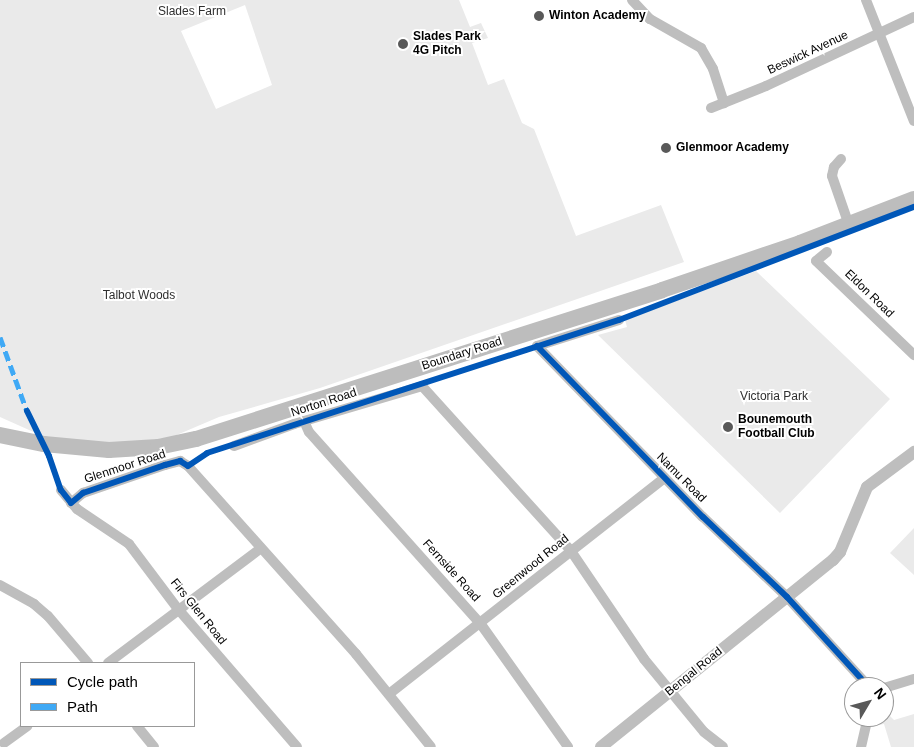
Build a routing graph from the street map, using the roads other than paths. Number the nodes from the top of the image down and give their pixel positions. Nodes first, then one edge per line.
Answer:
1 (632, 0) edge
2 (866, 0) edge
3 (914, 17) edge
4 (880, 33) junction
5 (724, 103) junction
6 (711, 108) dead end
7 (914, 121) edge
8 (841, 160) dead end
9 (914, 199) edge
10 (849, 225) junction
11 (827, 252) dead end
12 (619, 320) dead end
13 (914, 355) edge
14 (304, 421) junction
15 (0, 435) edge
16 (234, 446) dead end
17 (914, 452) edge
18 (664, 478) junction
19 (61, 490) dead end
20 (71, 503) junction
21 (261, 548) junction
22 (571, 551) junction
23 (0, 585) edge
24 (787, 597) junction
25 (178, 609) junction
26 (480, 623) junction
27 (87, 662) edge
28 (109, 662) edge
29 (860, 677) edge
30 (914, 679) edge
31 (894, 685) edge
32 (670, 691) junction
33 (389, 694) junction
34 (26, 727) edge
35 (138, 727) edge
36 (866, 727) edge
37 (4, 743) edge
38 (154, 747) edge
39 (296, 747) edge
40 (431, 747) edge
41 (568, 747) edge
42 (601, 747) edge
43 (723, 747) edge
44 (862, 747) edge

1 - 5 street
2 - 4 street
3 - 4 street, Beswick Avenue
4 - 5 street, Beswick Avenue
4 - 7 street
5 - 6 street, Beswick Avenue
8 - 10 street
9 - 10 main road, Boundary Road
10 - 15 main road, Boundary Road
11 - 13 street, Eldon Road
12 - 18 street, Namu Road
14 - 16 street, Norton Road
14 - 22 street, Norton Road
14 - 26 street, Fernside Road
17 - 24 street, Bengal Road
18 - 22 street, Greenwood Road
18 - 24 street, Namu Road
19 - 20 street, Firs Glen Road
20 - 21 street, Glenmoor Road
20 - 25 street, Firs Glen Road
21 - 25 street
21 - 33 street, Glenmoor Road
22 - 26 street, Greenwood Road
22 - 32 street, Norton Road
23 - 27 street
24 - 29 street, Namu Road
24 - 32 street, Bengal Road
25 - 28 street
25 - 39 street, Firs Glen Road
26 - 33 street, Greenwood Road
26 - 41 street, Fernside Road
30 - 31 street
32 - 42 street, Bengal Road
32 - 43 street, Norton Road
33 - 40 street, Glenmoor Road
34 - 37 street
35 - 38 street
36 - 44 street

